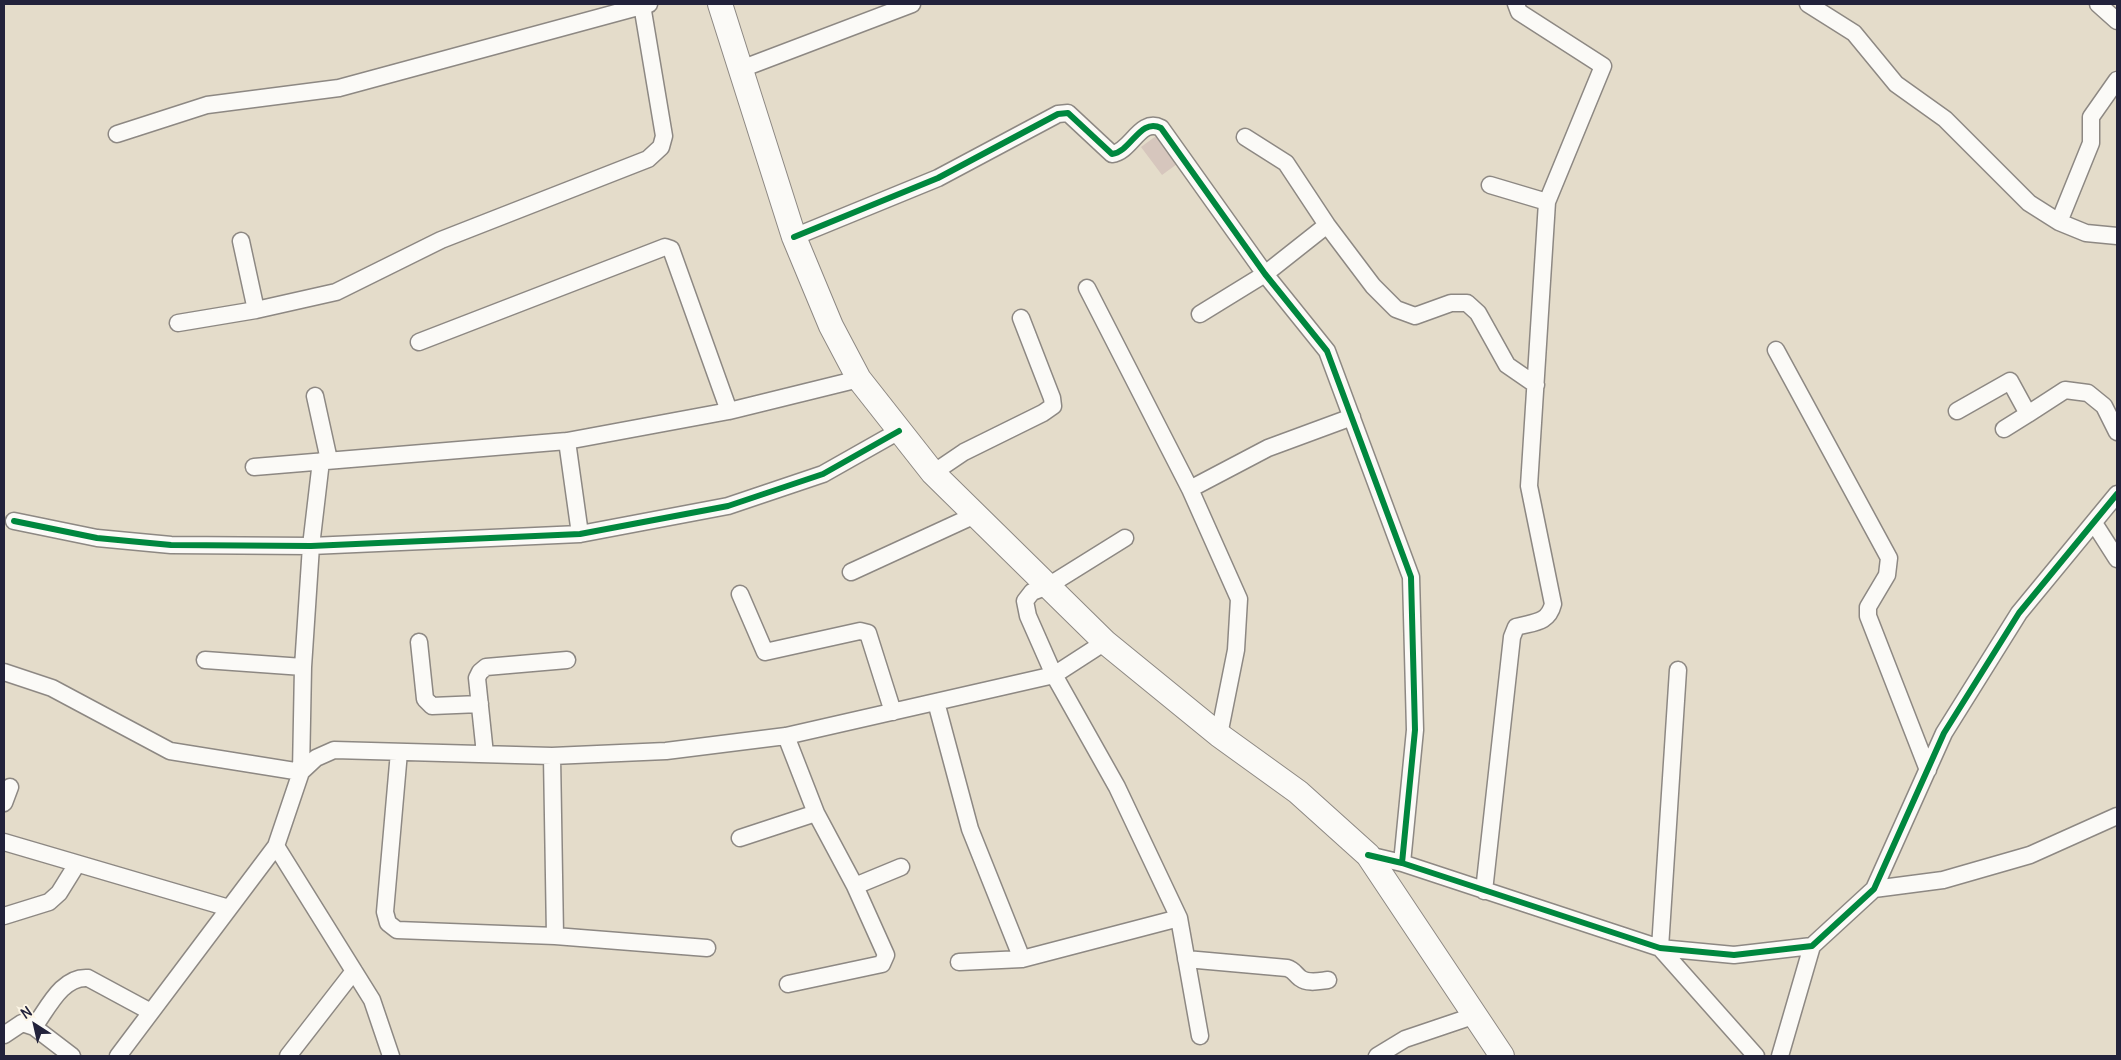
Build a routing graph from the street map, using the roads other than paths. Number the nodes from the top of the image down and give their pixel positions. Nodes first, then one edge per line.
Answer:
1 (646, 4) edge
2 (720, 4) edge
3 (912, 4) edge
4 (1516, 4) edge
5 (1808, 4) edge
6 (2098, 4) edge
7 (2117, 21) edge
8 (741, 69) junction
9 (2117, 80) edge
10 (117, 134) dead end
11 (1245, 137) dead end
12 (1490, 185) dead end
13 (1548, 202) junction
14 (2059, 222) junction
15 (1327, 226) junction
16 (2117, 236) edge
17 (794, 237) junction
18 (241, 242) dead end
19 (1265, 274) junction
20 (1087, 288) dead end
21 (256, 310) junction
22 (1200, 314) dead end
23 (1021, 318) dead end
24 (178, 323) dead end
25 (419, 342) dead end
26 (1776, 350) dead end
27 (859, 379) junction
28 (1536, 385) junction
29 (315, 396) dead end
30 (729, 410) junction
31 (1957, 411) dead end
32 (2028, 414) junction
33 (1352, 417) junction
34 (2004, 429) dead end
35 (898, 431) junction
36 (2117, 432) edge
37 (566, 441) junction
38 (325, 461) junction
39 (254, 467) dead end
40 (933, 473) junction
41 (1190, 489) junction
42 (2117, 494) edge
43 (976, 515) junction
44 (14, 521) dead end
45 (2094, 522) junction
46 (580, 534) junction
47 (1125, 538) dead end
48 (311, 546) junction
49 (2117, 559) edge
50 (851, 572) dead end
51 (1048, 586) junction
52 (740, 594) dead end
53 (419, 642) dead end
54 (1105, 642) junction
55 (205, 660) dead end
56 (567, 660) dead end
57 (302, 667) junction
58 (1678, 670) dead end
59 (4, 672) edge
60 (1054, 675) junction
61 (936, 702) junction
62 (480, 704) junction
63 (893, 712) junction
64 (1219, 734) junction
65 (786, 736) junction
66 (398, 752) junction
67 (485, 754) junction
68 (552, 756) junction
69 (1928, 770) junction
70 (301, 772) junction
71 (10, 787) dead end
72 (4, 803) edge
73 (816, 813) junction
74 (2117, 816) edge
75 (740, 838) dead end
76 (4, 842) edge
77 (276, 846) junction
78 (1368, 855) junction
79 (77, 864) junction
80 (1402, 864) junction
81 (901, 867) dead end
82 (855, 886) junction
83 (1874, 889) junction
84 (1484, 891) junction
85 (230, 908) junction
86 (4, 916) edge
87 (1179, 918) junction
88 (555, 936) junction
89 (1812, 946) junction
90 (707, 948) dead end
91 (1660, 948) junction
92 (1022, 959) junction
93 (1186, 959) junction
94 (959, 962) dead end
95 (354, 971) junction
96 (1328, 980) dead end
97 (788, 984) dead end
98 (151, 1012) junction
99 (1476, 1015) junction
100 (34, 1027) junction
101 (4, 1035) edge
102 (1200, 1036) dead end
103 (388, 1053) edge
104 (72, 1056) edge
105 (118, 1056) edge
106 (288, 1056) edge
107 (1377, 1056) edge
108 (1502, 1056) edge
109 (1756, 1056) edge
110 (1780, 1056) edge

1 - 10 street
1 - 21 street
2 - 8 main road
3 - 8 street
4 - 13 street
5 - 14 street
6 - 7 street
8 - 17 main road
9 - 14 street
11 - 15 street
12 - 13 street
13 - 28 street
14 - 16 street
15 - 19 street
15 - 28 street
17 - 19 street
17 - 27 main road
18 - 21 street
19 - 22 street
19 - 33 street
20 - 41 street
21 - 24 street
23 - 40 street
25 - 30 street
26 - 69 street
27 - 30 street
27 - 35 main road
28 - 84 street
29 - 38 street
30 - 37 street
31 - 32 street
32 - 34 street
32 - 36 street
33 - 41 street
33 - 80 street
35 - 40 main road
35 - 46 street
37 - 38 street
37 - 46 street
38 - 39 street
38 - 48 street
40 - 43 main road
41 - 64 street
42 - 45 street
43 - 50 street
43 - 51 main road
44 - 48 street
45 - 49 street
45 - 69 street
46 - 48 street
47 - 51 street
48 - 57 street
51 - 54 main road
51 - 60 street
52 - 63 street
53 - 62 street
54 - 60 street
54 - 64 main road
55 - 57 street
56 - 62 street
57 - 70 street
58 - 91 street
59 - 70 street
60 - 61 street
60 - 87 street
61 - 63 street
61 - 92 street
62 - 67 street
63 - 65 street
64 - 78 main road
65 - 68 street
65 - 73 street
66 - 67 street
66 - 70 street
66 - 88 street
67 - 68 street
68 - 88 street
69 - 83 street
70 - 77 street
71 - 72 street
73 - 75 street
73 - 82 street
74 - 83 street
76 - 79 street
77 - 85 street
77 - 95 street
78 - 80 street
78 - 99 main road
79 - 85 street
79 - 86 street
80 - 84 street
81 - 82 street
82 - 97 street
83 - 89 street
84 - 91 street
85 - 98 street
87 - 92 street
87 - 93 street
88 - 90 street
89 - 91 street
89 - 110 street
91 - 109 street
92 - 94 street
93 - 96 street
93 - 102 street
95 - 103 street
95 - 106 street
98 - 100 street
98 - 105 street
99 - 107 street
99 - 108 main road
100 - 101 street
100 - 104 street

